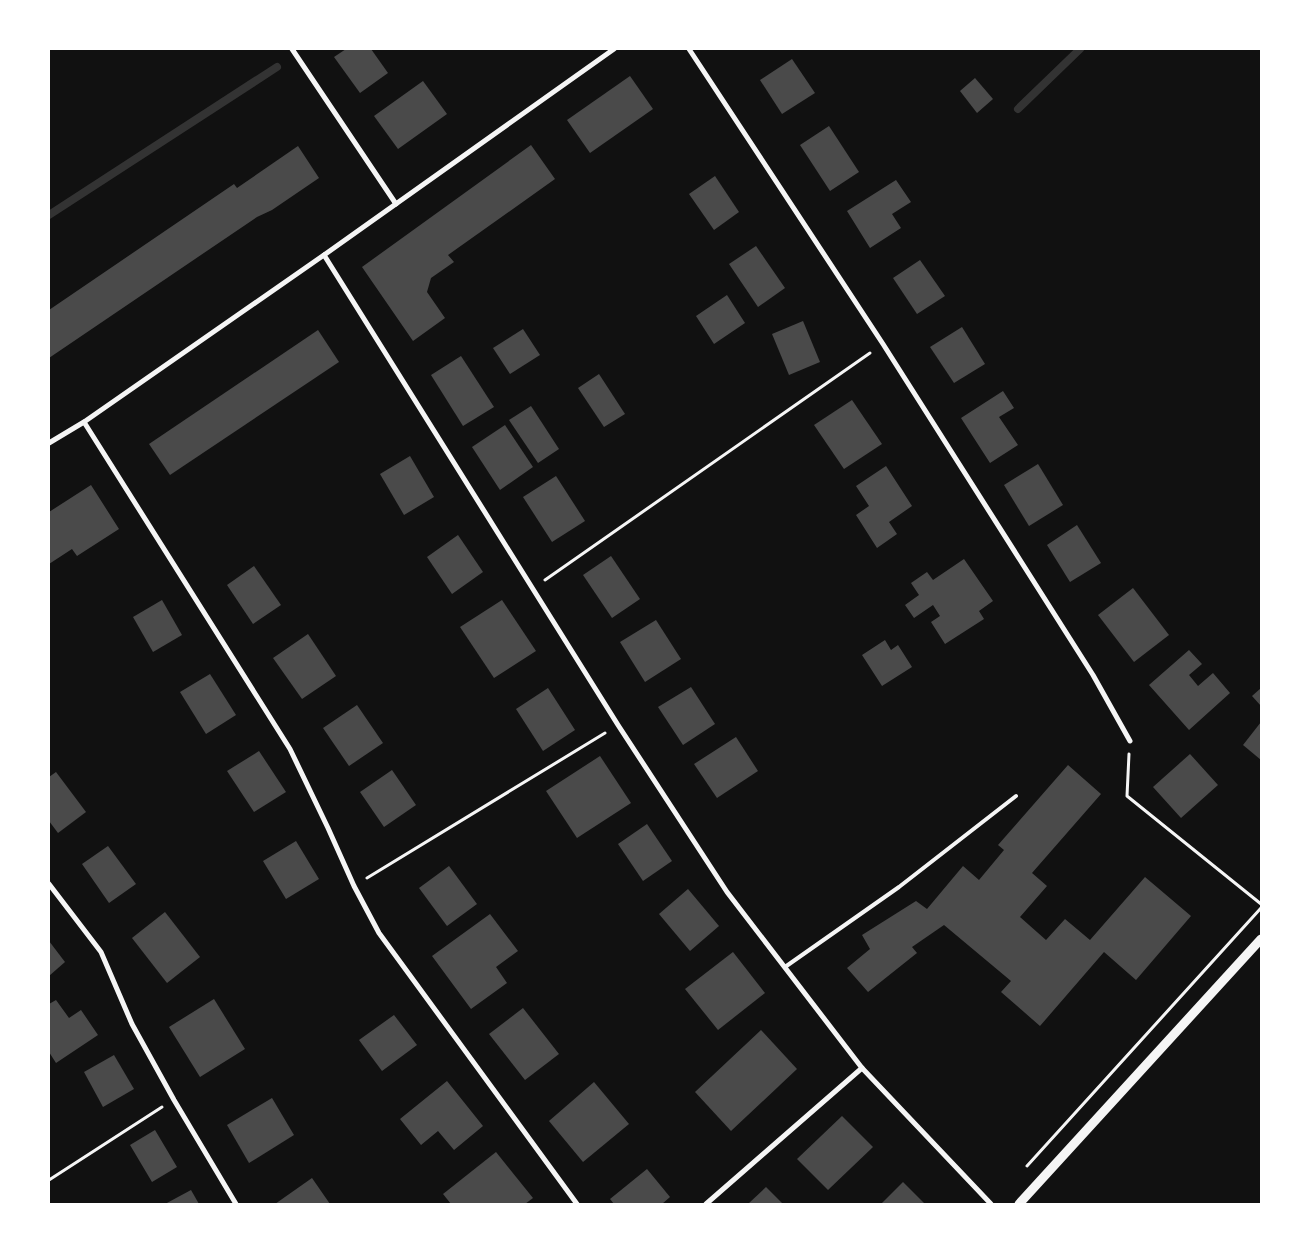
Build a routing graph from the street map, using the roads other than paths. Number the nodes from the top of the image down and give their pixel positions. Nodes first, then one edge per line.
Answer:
1 (292, 49) edge
2 (614, 49) edge
3 (688, 49) edge
4 (396, 204) junction
5 (324, 255) junction
6 (84, 422) junction
7 (49, 443) edge
8 (1130, 741) road end
9 (1016, 796) dead end
10 (49, 884) edge
11 (1261, 939) edge
12 (785, 967) junction
13 (862, 1068) junction
14 (236, 1204) edge
15 (577, 1204) edge
16 (706, 1204) edge
17 (991, 1204) edge
18 (1019, 1204) edge

1 - 4 street
2 - 4 street
3 - 8 street
4 - 5 street
5 - 6 street
5 - 12 street
6 - 7 street
6 - 15 street
9 - 12 lane
10 - 14 street
11 - 18 street
12 - 13 street
13 - 16 street
13 - 17 street

